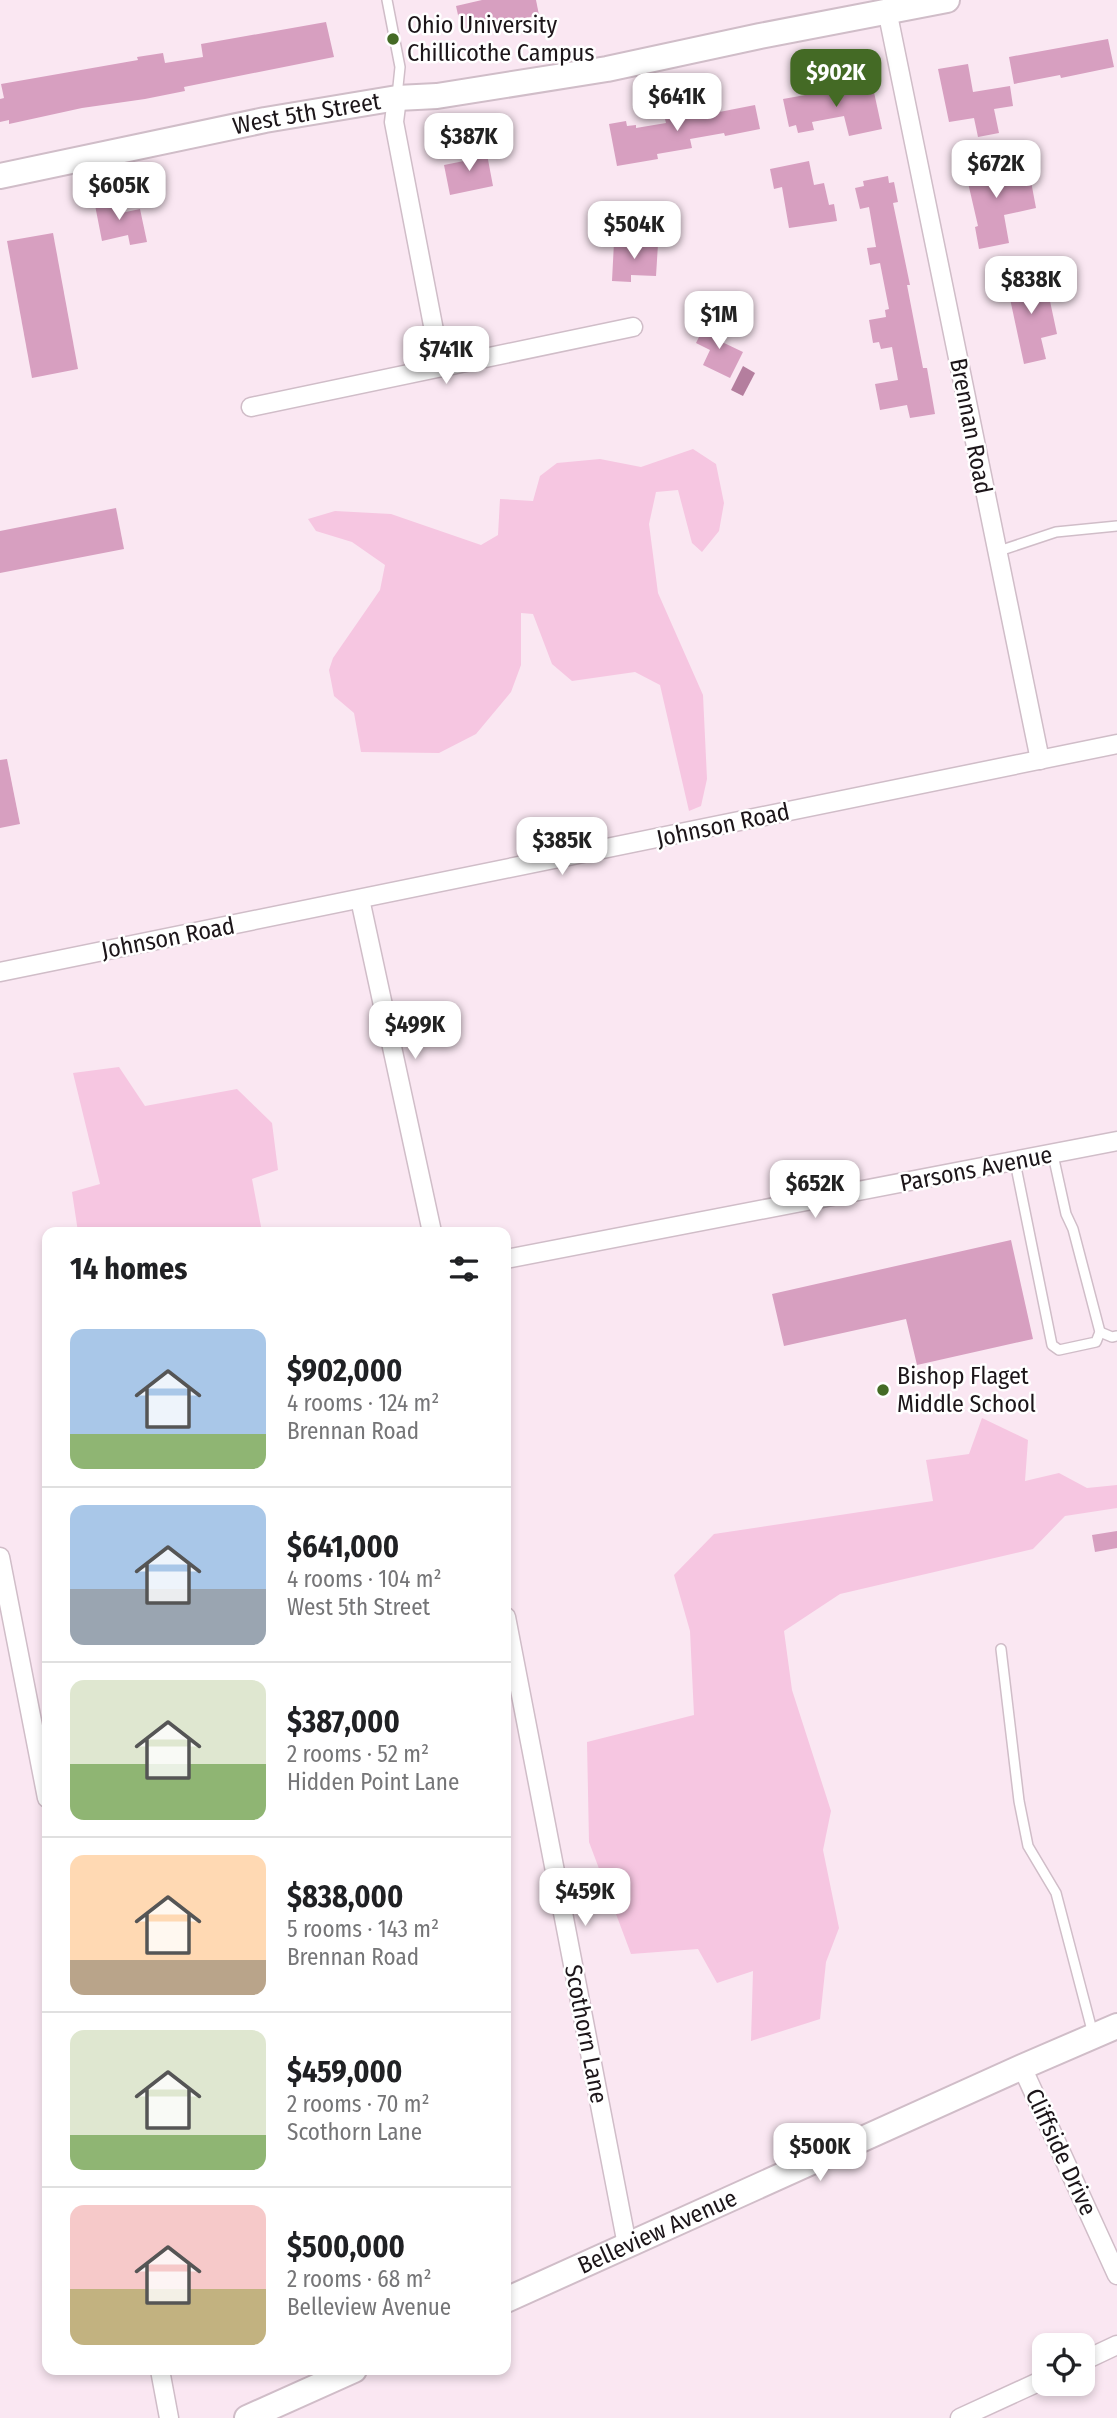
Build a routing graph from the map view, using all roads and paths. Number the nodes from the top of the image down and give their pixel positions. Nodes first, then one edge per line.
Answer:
1 (387, 0) edge
2 (947, 0) edge
3 (887, 10) junction
4 (397, 98) junction
5 (0, 176) edge
6 (633, 327) dead end
7 (441, 367) junction
8 (251, 407) dead end
9 (1117, 526) edge
10 (996, 552) junction
11 (1117, 744) edge
12 (1040, 760) junction
13 (360, 899) junction
14 (0, 972) edge
15 (1117, 1141) edge
16 (1053, 1154) junction
17 (1015, 1162) junction
18 (431, 1227) edge
19 (511, 1258) edge
20 (1100, 1332) junction
21 (1117, 1336) edge
22 (0, 1558) edge
23 (511, 1643) edge
24 (1001, 1649) dead end
25 (42, 1772) edge
26 (1117, 2026) edge
27 (1093, 2036) junction
28 (1022, 2067) junction
29 (627, 2245) junction
30 (1117, 2275) edge
31 (511, 2298) edge
32 (1117, 2346) edge
33 (1095, 2356) edge
34 (161, 2375) edge
35 (343, 2375) edge
36 (1032, 2385) edge
37 (169, 2418) edge
38 (247, 2418) edge
39 (960, 2418) edge

1 - 4 lane
2 - 3 street, West 5th Street
3 - 4 street, West 5th Street
3 - 10 street, Brennan Road
4 - 5 street, West 5th Street
4 - 7 street
6 - 7 street
7 - 8 street
9 - 10 lane
10 - 12 street, Brennan Road
11 - 12 street, Johnson Road
12 - 13 street, Johnson Road
13 - 14 street, Johnson Road
13 - 18 street
15 - 16 street, Parsons Avenue
16 - 17 street, Parsons Avenue
16 - 20 lane
17 - 19 street, Parsons Avenue
17 - 20 lane
20 - 21 lane
22 - 25 street
23 - 29 street, Scothorn Lane
24 - 27 lane
26 - 27 street, Belleview Avenue
27 - 28 street, Belleview Avenue
28 - 29 street, Belleview Avenue
28 - 30 street, Cliffside Drive
29 - 31 street, Belleview Avenue
32 - 33 street
34 - 37 street
35 - 38 street
36 - 39 street

